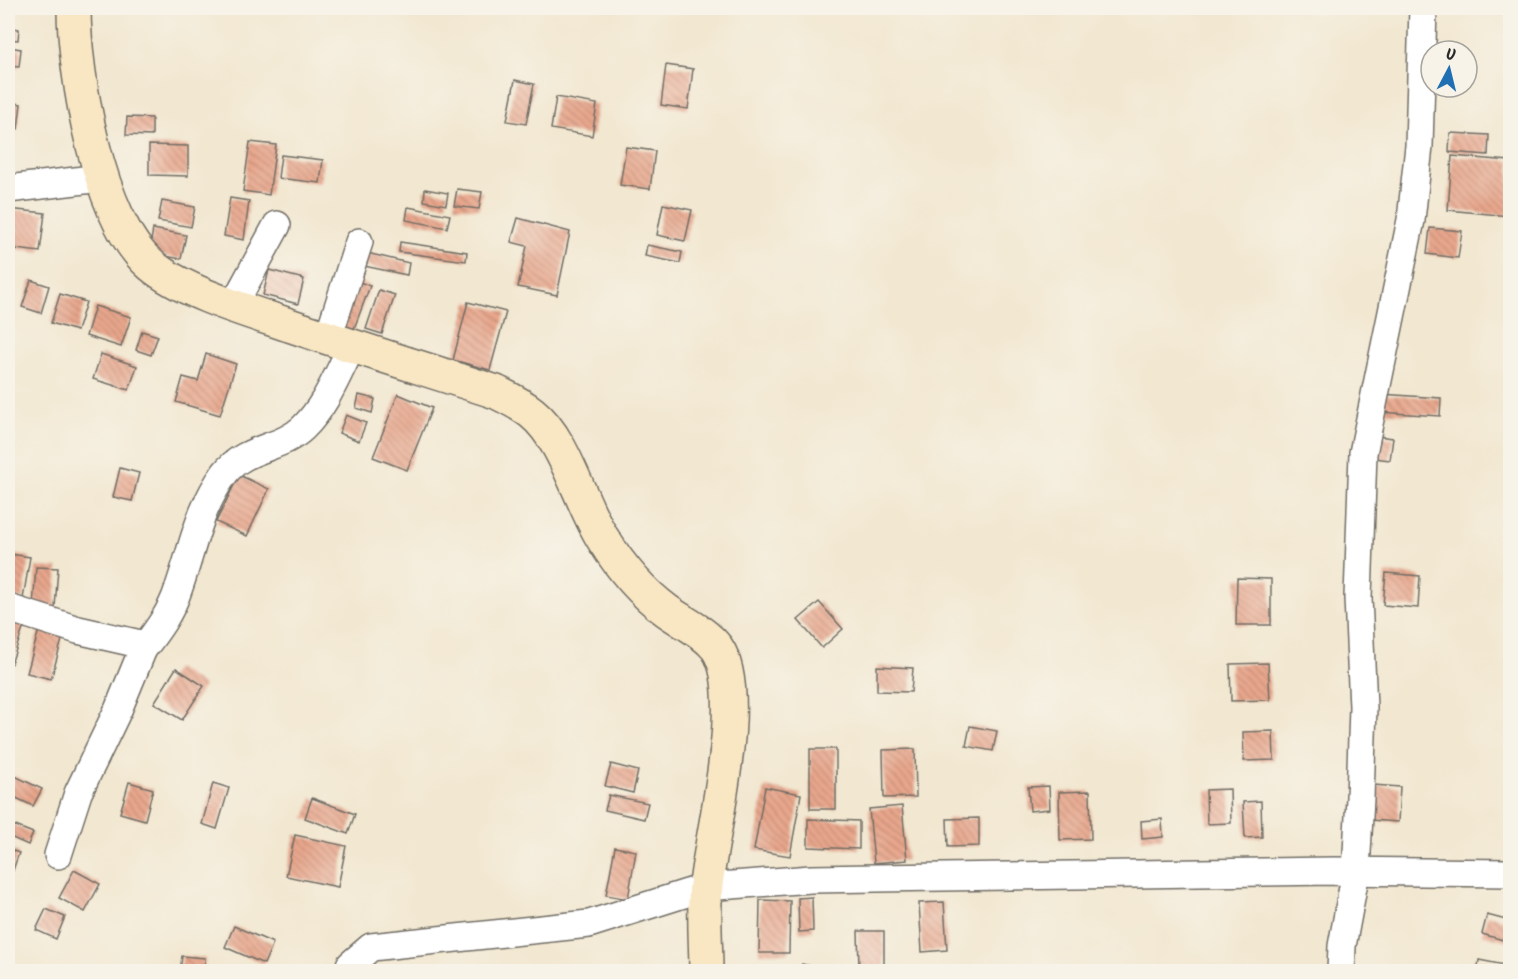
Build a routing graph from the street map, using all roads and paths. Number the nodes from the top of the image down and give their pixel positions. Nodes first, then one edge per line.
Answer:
1 (72, 8) edge
2 (1423, 8) edge
3 (102, 178) junction
4 (8, 189) edge
5 (277, 225) dead end
6 (358, 242) dead end
7 (233, 306) junction
8 (340, 342) junction
9 (8, 608) edge
10 (143, 648) junction
11 (58, 855) dead end
12 (1356, 871) junction
13 (1510, 873) edge
14 (706, 887) junction
15 (348, 972) edge
16 (706, 972) edge
17 (1341, 972) edge

1 - 3 street
2 - 12 street
3 - 4 street
3 - 7 street
5 - 7 street
6 - 8 street
7 - 8 street
8 - 10 street
8 - 14 street
9 - 10 street
10 - 11 street
12 - 13 street
12 - 14 street
12 - 17 street
14 - 15 street
14 - 16 street

